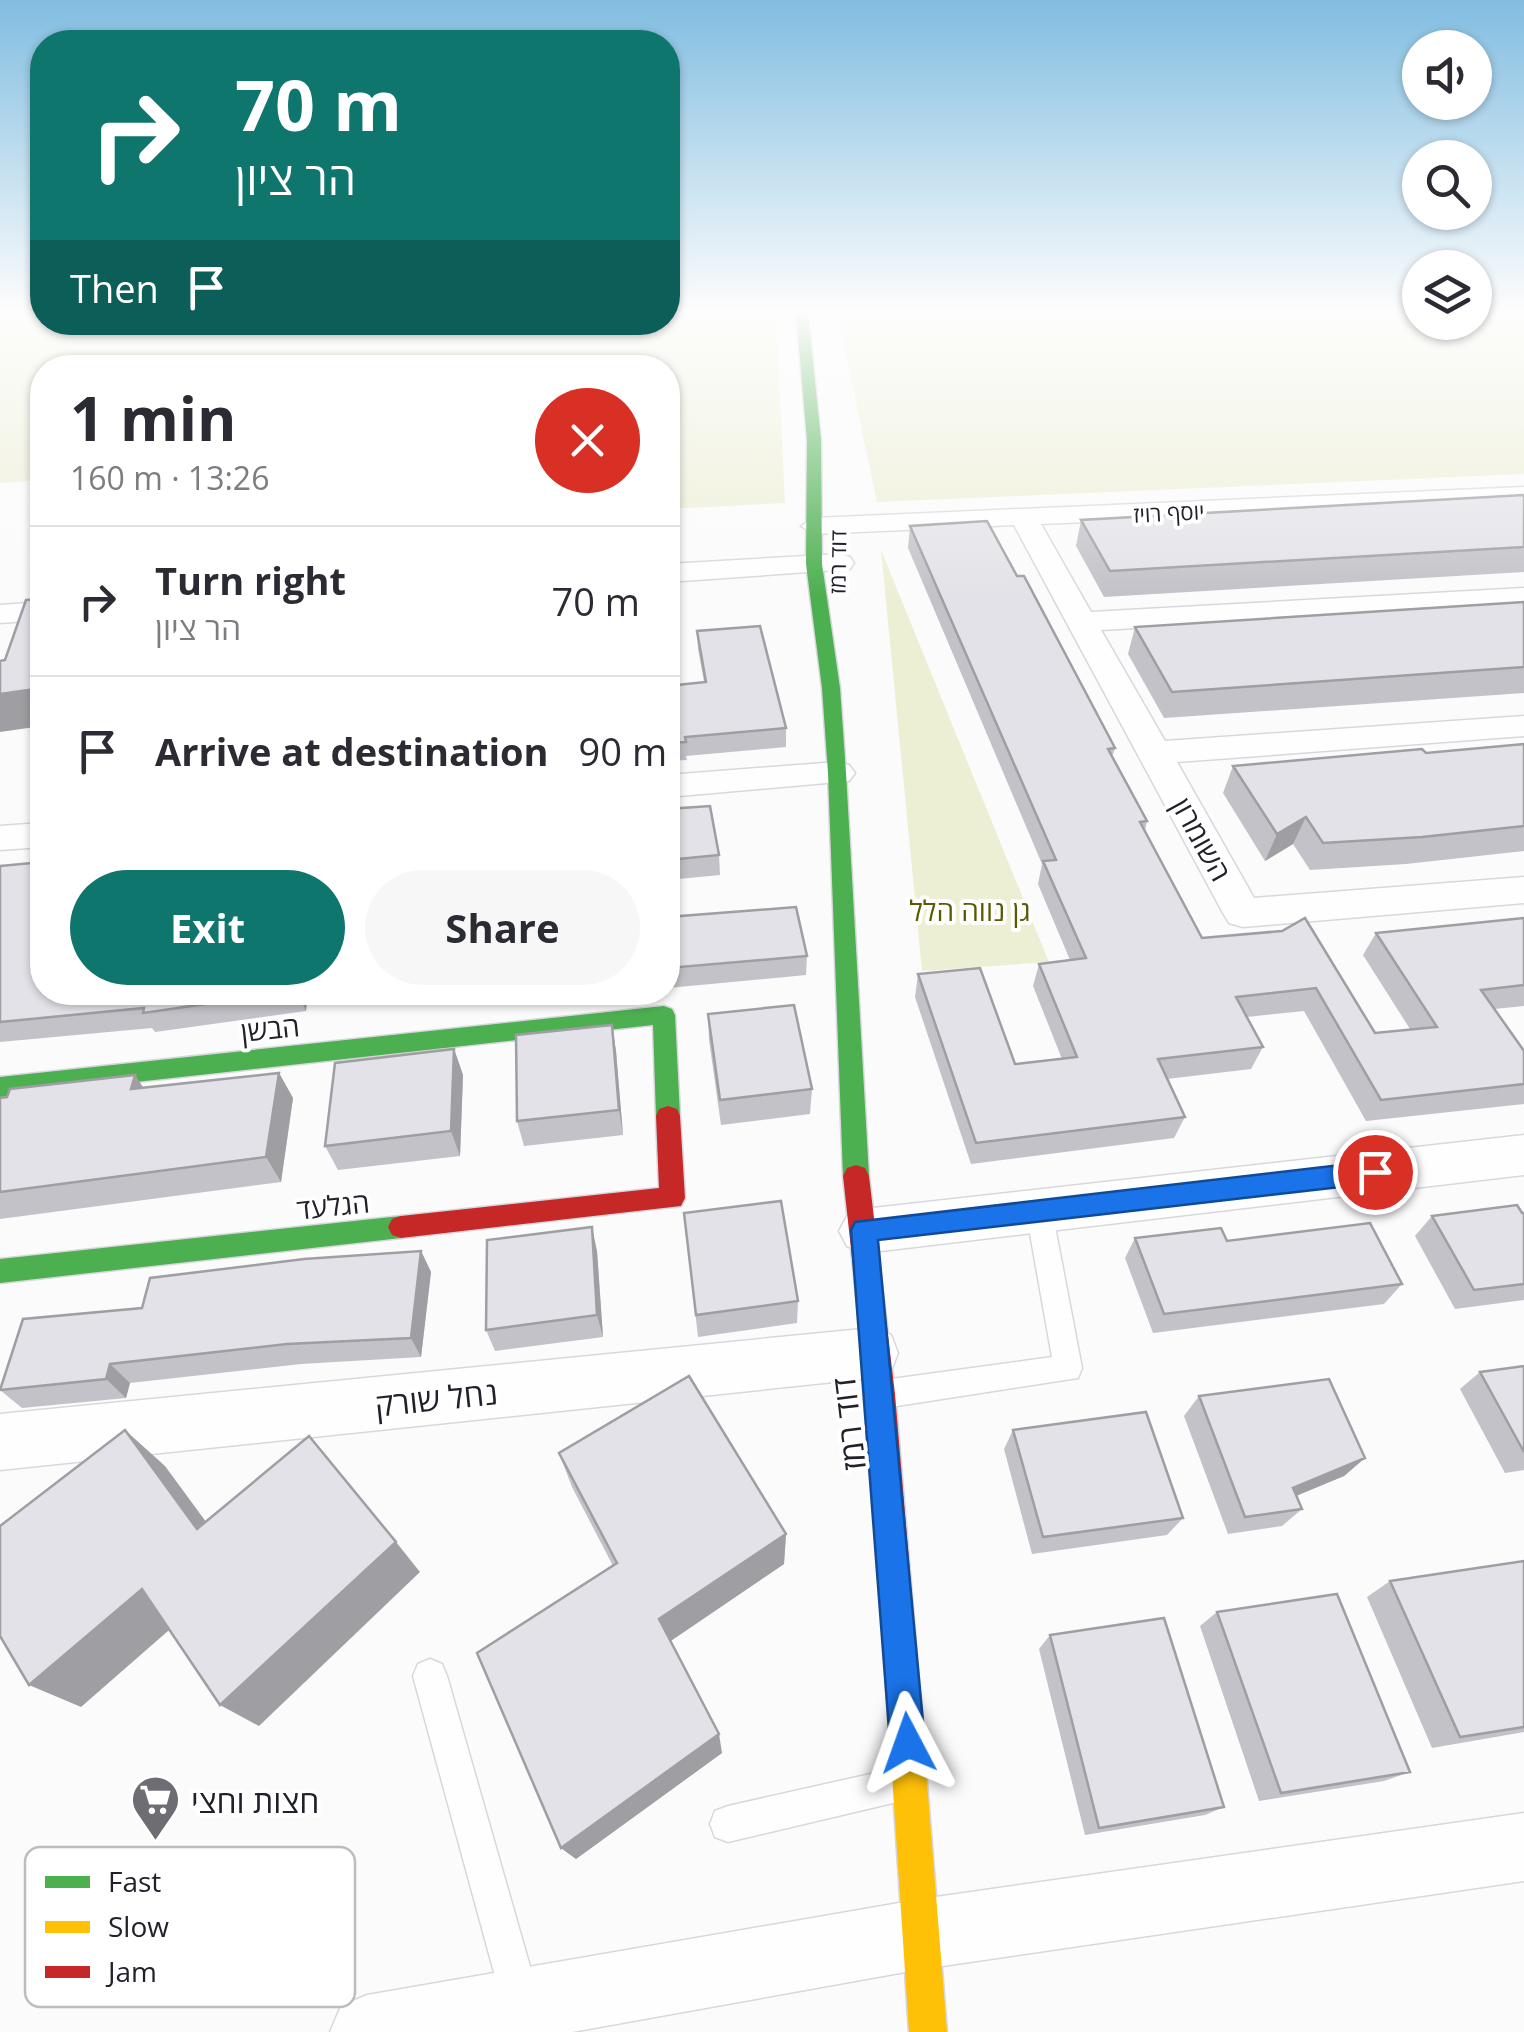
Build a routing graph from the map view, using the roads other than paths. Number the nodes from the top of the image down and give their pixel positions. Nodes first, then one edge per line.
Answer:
1 (811, 408) edge
2 (1524, 495) edge
3 (1024, 518) junction
4 (827, 526) junction
5 (827, 564) junction
6 (680, 573) edge
7 (1524, 597) edge
8 (30, 612) edge
9 (0, 614) edge
10 (1082, 622) junction
11 (1524, 726) edge
12 (1153, 753) junction
13 (837, 774) junction
14 (680, 785) edge
15 (30, 836) edge
16 (0, 838) edge
17 (1524, 890) edge
18 (0, 1087) edge
19 (1524, 1154) edge
20 (672, 1198) joint
21 (1040, 1212) junction
22 (864, 1230) junction
23 (0, 1271) edge
24 (877, 1374) junction
25 (0, 1442) edge
26 (430, 1676) dead end
27 (910, 1782) junction
28 (728, 1824) dead end
29 (1524, 1848) edge
30 (922, 1934) junction
31 (522, 2006) junction
32 (366, 2032) edge
33 (928, 2032) edge

1 - 4 street, דוד רמז
2 - 3 street, יוסף רויז
3 - 4 street, יוסף רויז
3 - 10 street, השומרון
4 - 5 street, דוד רמז
5 - 6 street
5 - 13 street, דוד רמז
7 - 10 street
8 - 9 street
10 - 12 street, השומרון
11 - 12 street
12 - 17 street, השומרון
13 - 14 street
13 - 22 street, דוד רמז
15 - 16 street
18 - 20 street, הבשן
19 - 21 street
20 - 23 street, הגלעד
21 - 22 street
21 - 24 lane
22 - 24 street, דוד רמז
24 - 25 street, נחל שורק
24 - 27 street, דוד רמז
26 - 31 lane
27 - 28 lane
27 - 30 street, דוד רמז
29 - 30 street
30 - 31 street
30 - 33 street, דוד רמז
31 - 32 street

